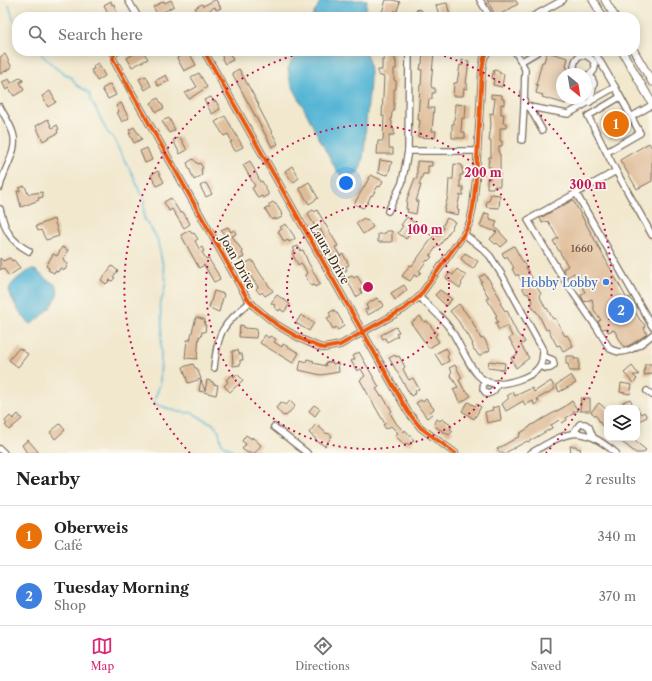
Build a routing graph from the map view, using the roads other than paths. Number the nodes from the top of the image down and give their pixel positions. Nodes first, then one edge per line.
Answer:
1 (128, 0) edge
2 (480, 0) edge
3 (563, 0) edge
4 (594, 0) edge
5 (605, 0) edge
6 (544, 11) edge
7 (135, 12) edge
8 (487, 12) edge
9 (600, 12) edge
10 (612, 12) edge
11 (114, 56) edge
12 (207, 56) edge
13 (409, 56) edge
14 (485, 56) edge
15 (518, 56) edge
16 (530, 56) edge
17 (625, 56) edge
18 (637, 56) edge
19 (578, 58) joint
20 (595, 58) junction
21 (522, 61) junction
22 (574, 67) dead end
23 (592, 73) edge
24 (592, 80) edge
25 (652, 82) edge
26 (615, 87) junction
27 (592, 92) edge
28 (620, 97) junction
29 (592, 101) edge
30 (586, 104) edge
31 (652, 104) edge
32 (527, 106) junction
33 (0, 107) edge
34 (2, 112) edge
35 (631, 117) junction
36 (542, 130) dead end
37 (522, 140) dead end
38 (408, 151) junction
39 (477, 151) junction
40 (607, 152) junction
41 (616, 171) junction
42 (0, 187) edge
43 (576, 193) junction
44 (0, 209) edge
45 (388, 211) dead end
46 (464, 234) junction
47 (652, 235) edge
48 (29, 252) dead end
49 (419, 296) junction
50 (250, 302) junction
51 (652, 326) edge
52 (364, 332) junction
53 (652, 335) edge
54 (544, 356) junction
55 (540, 366) junction
56 (214, 368) dead end
57 (484, 380) junction
58 (498, 383) junction
59 (274, 427) dead end
60 (573, 433) junction
61 (593, 437) junction
62 (0, 449) edge
63 (4, 453) edge
64 (307, 453) edge
65 (455, 453) edge
66 (531, 453) edge
67 (616, 453) edge

1 - 7 street
2 - 8 street
3 - 6 street
4 - 9 main road
5 - 10 main road
11 - 50 street, Joan Drive
12 - 52 street, Laura Drive
13 - 38 street
14 - 39 street, Joan Drive
15 - 21 street
16 - 21 street
17 - 31 main road
18 - 25 main road
19 - 20 street
19 - 22 street
20 - 23 street
20 - 26 street
21 - 32 street
24 - 27 street
26 - 28 street
26 - 29 street
28 - 35 street
28 - 40 street
30 - 32 street
31 - 35 street
32 - 36 street
32 - 37 street
33 - 34 street
34 - 42 street
35 - 40 street
38 - 39 street
38 - 45 street
39 - 46 street, Joan Drive
40 - 41 street
41 - 43 street
41 - 47 street
43 - 51 street
43 - 53 street
44 - 48 street
46 - 49 street, Joan Drive
46 - 54 street
49 - 52 street, Joan Drive
49 - 57 street
50 - 52 street, Joan Drive
50 - 56 street
52 - 65 street, Laura Drive
54 - 55 street
54 - 55 street
55 - 58 street
57 - 58 street
57 - 58 street
59 - 64 street
60 - 61 street
60 - 61 street
60 - 66 street
61 - 67 street
62 - 63 street

